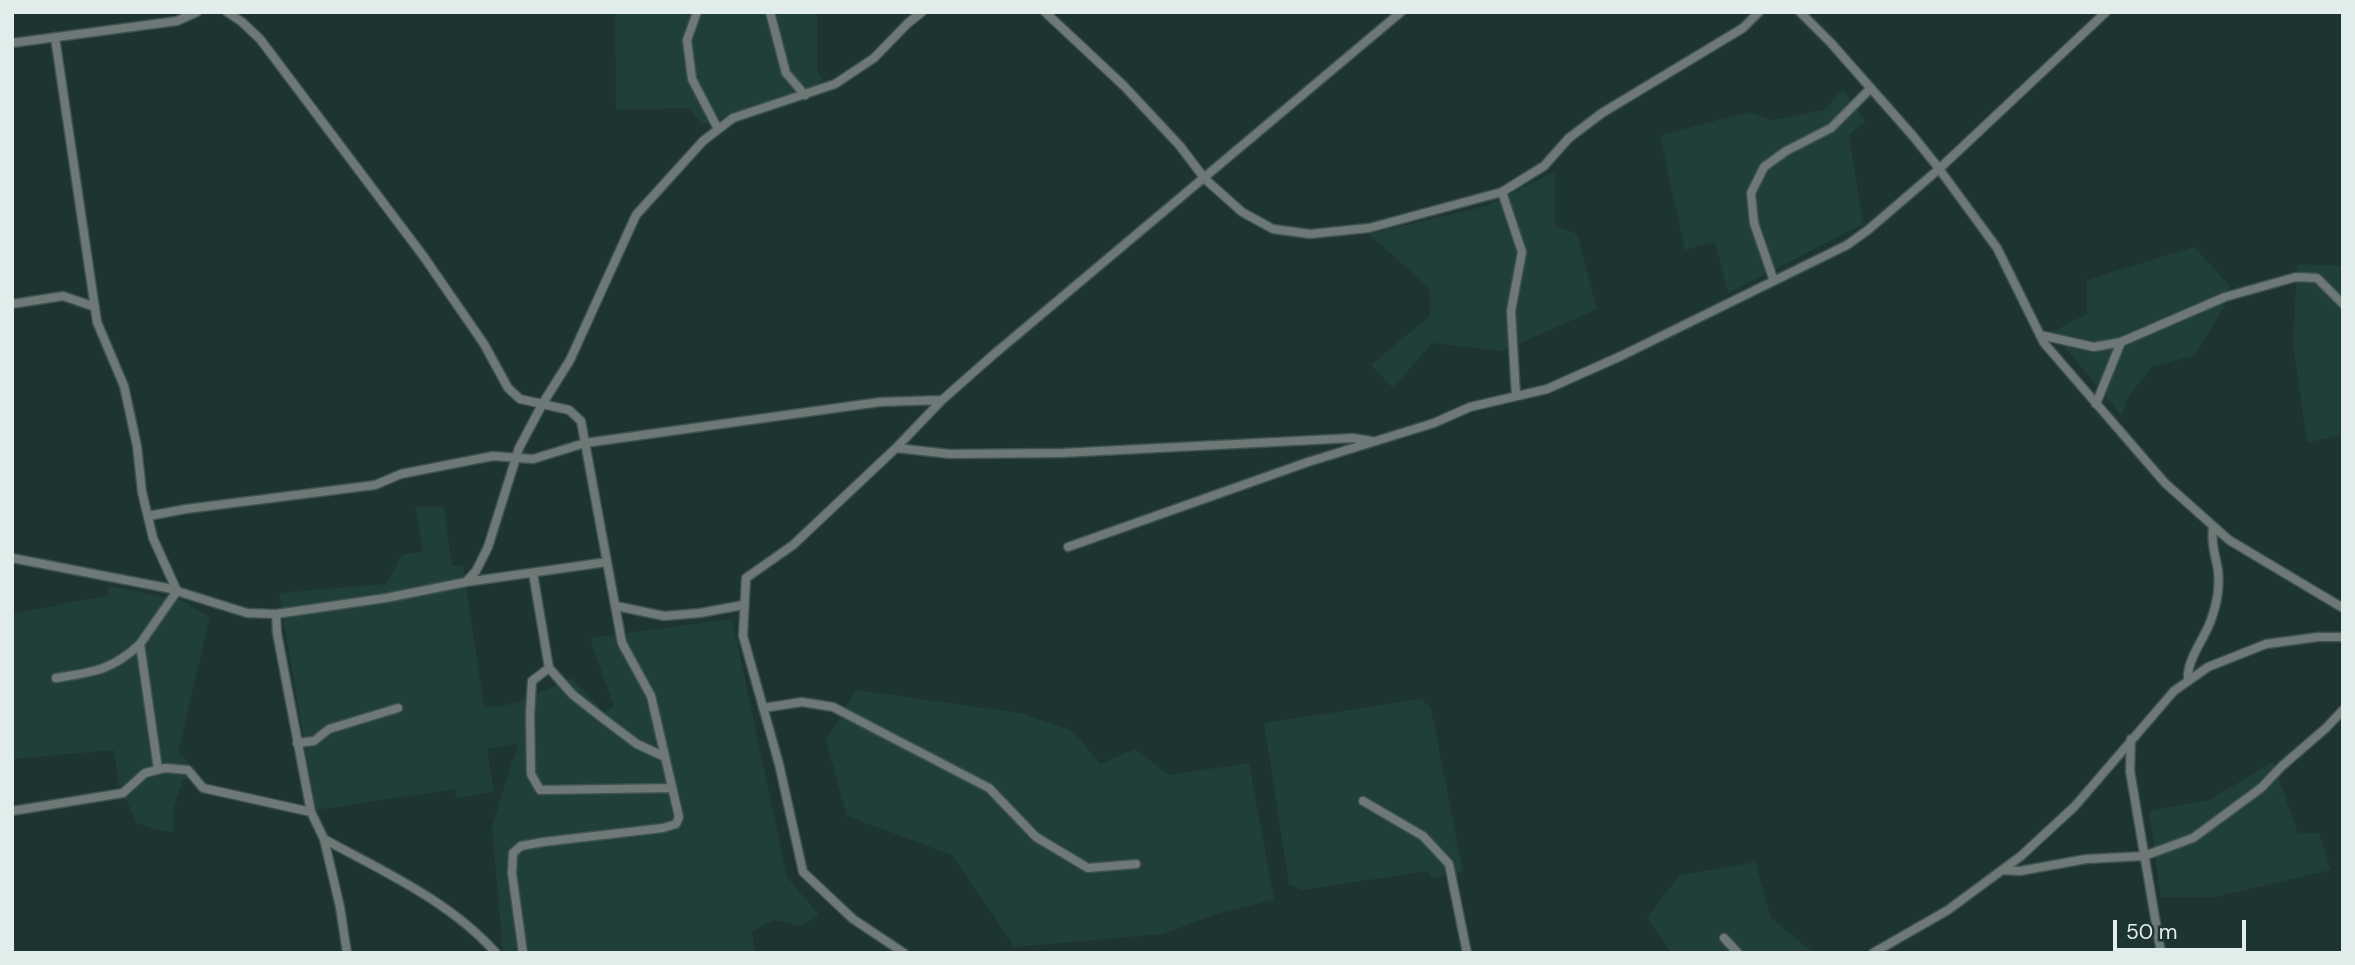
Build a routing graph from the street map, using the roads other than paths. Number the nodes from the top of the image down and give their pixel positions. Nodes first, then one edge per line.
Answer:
1 (197, 12) edge
2 (227, 12) edge
3 (697, 12) edge
4 (770, 12) edge
5 (922, 12) edge
6 (1045, 12) edge
7 (1401, 12) edge
8 (1759, 12) edge
9 (1800, 12) edge
10 (2106, 12) edge
11 (55, 37) junction
12 (12, 43) edge
13 (1871, 88) junction
14 (805, 95) junction
15 (718, 130) junction
16 (1939, 169) junction
17 (1205, 179) junction
18 (1502, 192) junction
19 (1774, 281) junction
20 (12, 304) edge
21 (2343, 304) edge
22 (95, 307) junction
23 (2040, 335) junction
24 (2122, 342) junction
25 (1516, 396) junction
26 (942, 400) junction
27 (542, 403) junction
28 (2096, 404) junction
29 (1376, 441) junction
30 (585, 443) junction
31 (896, 448) junction
32 (516, 459) junction
33 (148, 516) junction
34 (2213, 526) junction
35 (1068, 547) dead end
36 (12, 558) edge
37 (607, 562) junction
38 (533, 573) junction
39 (466, 582) junction
40 (177, 591) junction
41 (743, 605) junction
42 (615, 606) junction
43 (2343, 608) edge
44 (276, 614) junction
45 (2343, 637) edge
46 (140, 644) junction
47 (549, 668) junction
48 (56, 678) dead end
49 (2188, 681) junction
50 (398, 708) dead end
51 (763, 708) junction
52 (2343, 710) edge
53 (2131, 739) junction
54 (298, 743) junction
55 (664, 757) junction
56 (159, 769) junction
57 (672, 788) junction
58 (1363, 801) dead end
59 (12, 811) edge
60 (311, 812) junction
61 (324, 839) junction
62 (2144, 856) junction
63 (1136, 864) dead end
64 (2003, 870) junction
65 (1724, 938) dead end
66 (347, 953) edge
67 (496, 953) edge
68 (523, 953) edge
69 (904, 953) edge
70 (1467, 953) edge
71 (1738, 953) edge
72 (1873, 953) edge
73 (2161, 953) edge

1 - 11 lane
2 - 27 lane
3 - 15 lane
4 - 14 lane
5 - 14 lane
6 - 17 lane
7 - 17 lane
8 - 18 lane
9 - 13 lane
10 - 16 lane
11 - 12 lane
11 - 22 lane
13 - 16 lane
13 - 19 lane
14 - 15 lane
15 - 27 lane
16 - 19 lane
16 - 23 lane
17 - 18 lane
17 - 26 lane
18 - 25 lane
19 - 25 lane
20 - 22 lane
21 - 24 lane
22 - 33 lane
23 - 24 lane
23 - 28 lane
24 - 28 lane
25 - 29 lane
26 - 30 lane
26 - 31 lane
27 - 30 lane
27 - 32 lane
28 - 34 lane
29 - 31 lane
29 - 35 lane
30 - 32 lane
30 - 37 lane
31 - 41 lane
32 - 33 lane
32 - 39 lane
33 - 40 lane
34 - 43 lane
34 - 49 lane
36 - 40 lane
37 - 38 lane
37 - 42 lane
38 - 39 lane
38 - 47 lane
39 - 44 lane
40 - 44 lane
40 - 46 lane
41 - 42 lane
41 - 51 lane
42 - 55 lane
44 - 54 lane
45 - 49 lane
46 - 48 lane
46 - 56 lane
47 - 55 lane
47 - 57 lane
49 - 53 lane
50 - 54 lane
51 - 63 lane
51 - 69 lane
52 - 62 lane
53 - 62 lane
53 - 64 lane
54 - 60 lane
55 - 57 lane
56 - 59 lane
56 - 60 lane
57 - 68 lane
58 - 70 lane
60 - 61 lane
61 - 66 lane
61 - 67 lane
62 - 64 lane
62 - 73 lane
64 - 72 lane
65 - 71 lane

